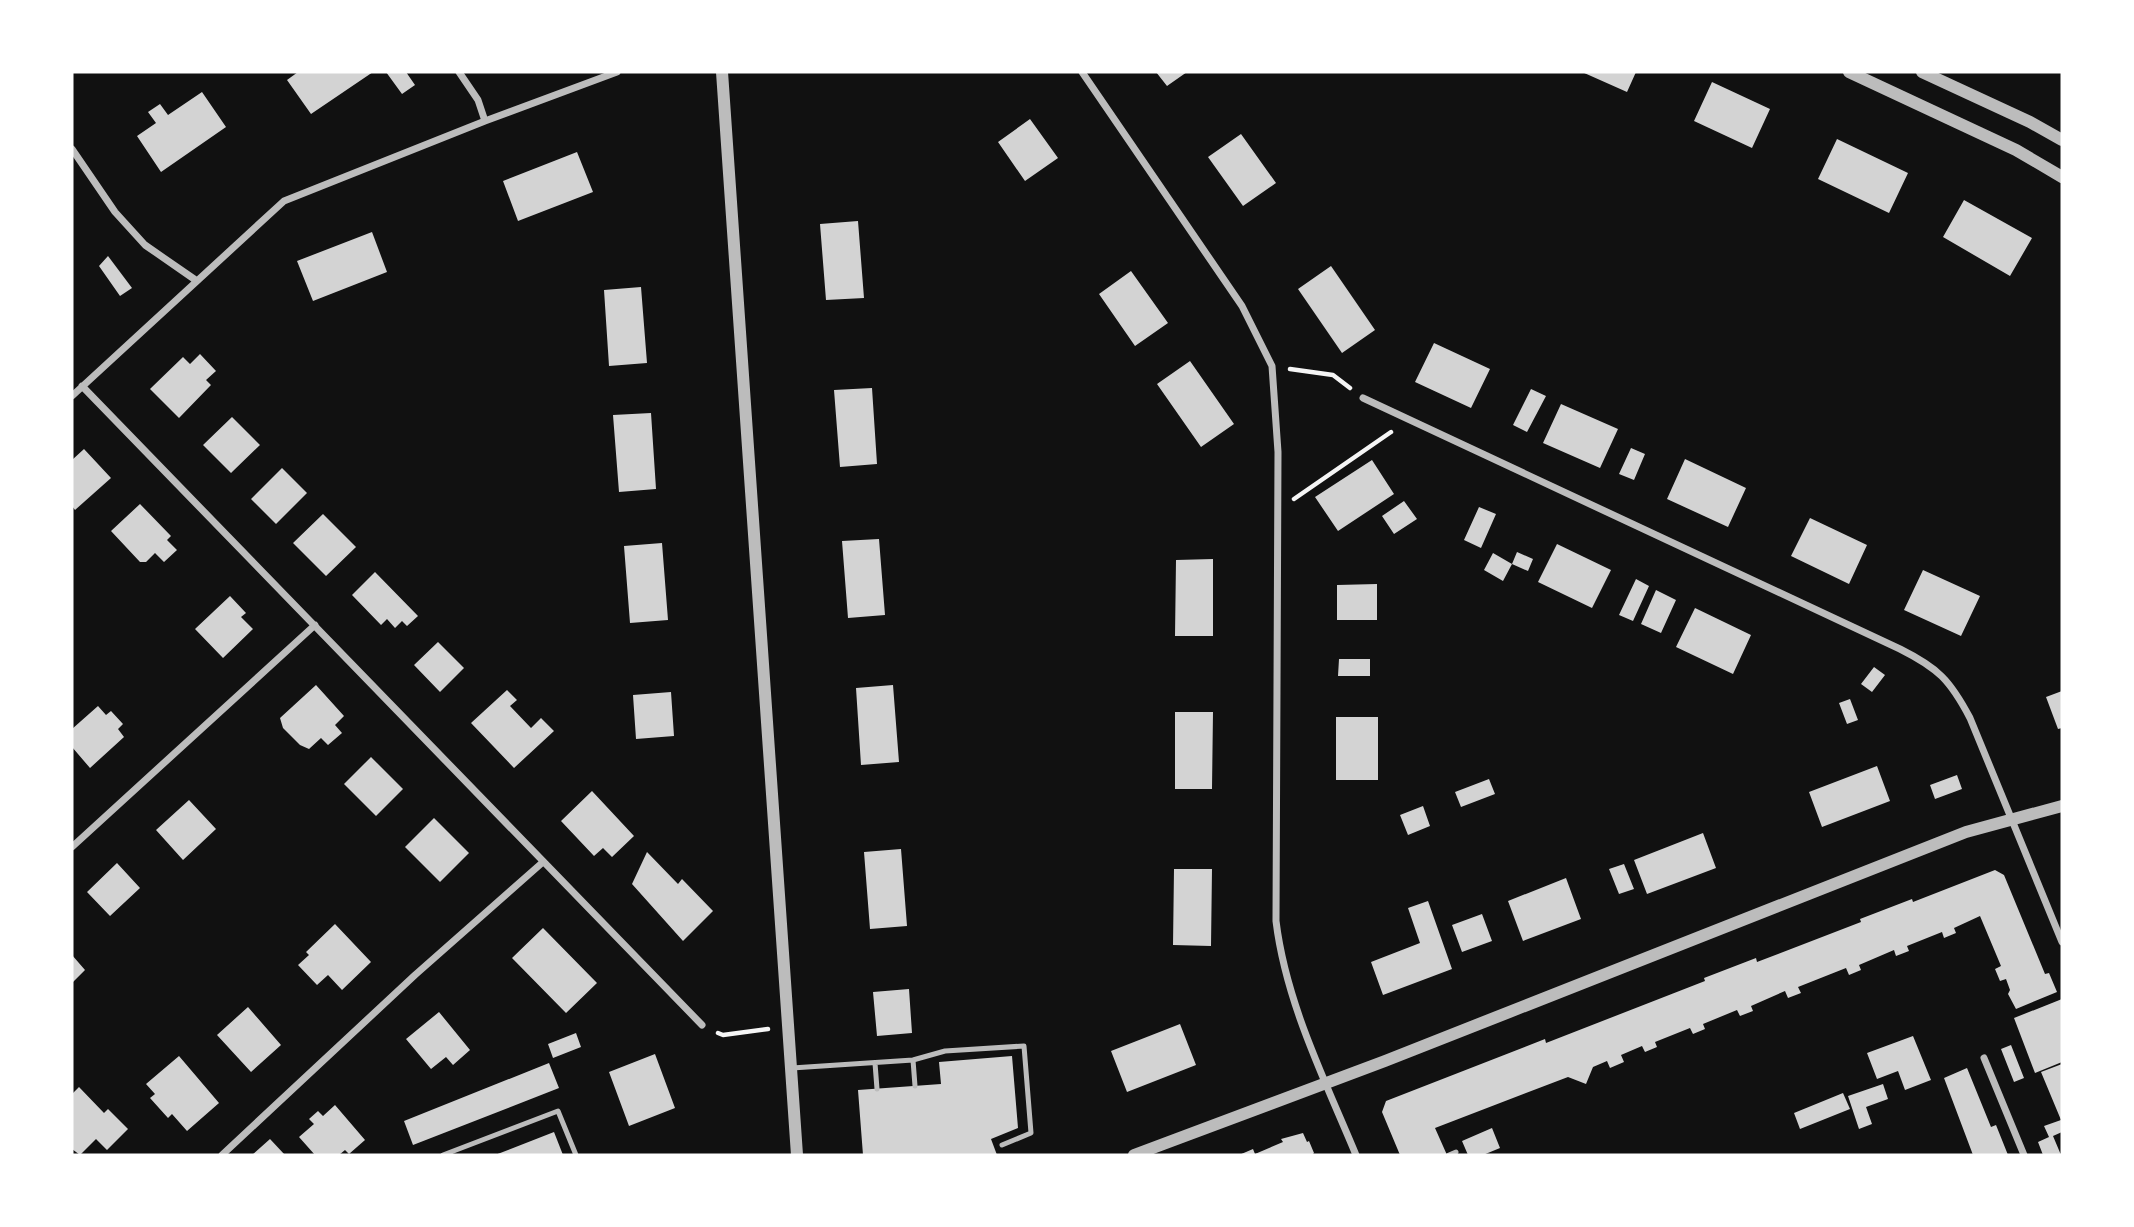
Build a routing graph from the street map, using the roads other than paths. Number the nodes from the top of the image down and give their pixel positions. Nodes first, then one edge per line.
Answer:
1 (459, 72) edge
2 (617, 72) edge
3 (722, 72) edge
4 (1082, 72) edge
5 (1849, 72) edge
6 (1923, 72) edge
7 (485, 121) junction
8 (2062, 140) edge
9 (72, 149) edge
10 (2062, 177) edge
11 (197, 281) junction
12 (82, 386) junction
13 (72, 396) edge
14 (1363, 398) road end
15 (315, 625) junction
16 (2062, 806) edge
17 (2012, 821) junction
18 (72, 847) edge
19 (543, 862) junction
20 (2062, 942) edge
21 (702, 1025) road end
22 (1984, 1058) dead end
23 (913, 1060) junction
24 (875, 1063) junction
25 (792, 1069) junction
26 (1326, 1083) junction
27 (915, 1086) dead end
28 (877, 1089) dead end
29 (1002, 1146) dead end
30 (1456, 1152) dead end
31 (222, 1155) edge
32 (443, 1155) edge
33 (576, 1155) edge
34 (797, 1155) edge
35 (1134, 1155) edge
36 (1356, 1155) edge
37 (1449, 1155) edge
38 (2024, 1155) edge

1 - 7 street
2 - 7 street
3 - 25 street
4 - 26 street
5 - 10 street
6 - 8 street
7 - 11 street
9 - 11 street
11 - 12 street
12 - 13 street
12 - 15 street
14 - 17 street
15 - 18 street
15 - 19 street
16 - 17 street
17 - 20 street
17 - 26 street
19 - 21 street
19 - 31 street
22 - 38 street
23 - 24 lane
23 - 27 lane
23 - 29 lane
24 - 25 lane
24 - 28 lane
25 - 34 street
26 - 35 street
26 - 36 street
30 - 37 lane
32 - 33 lane

